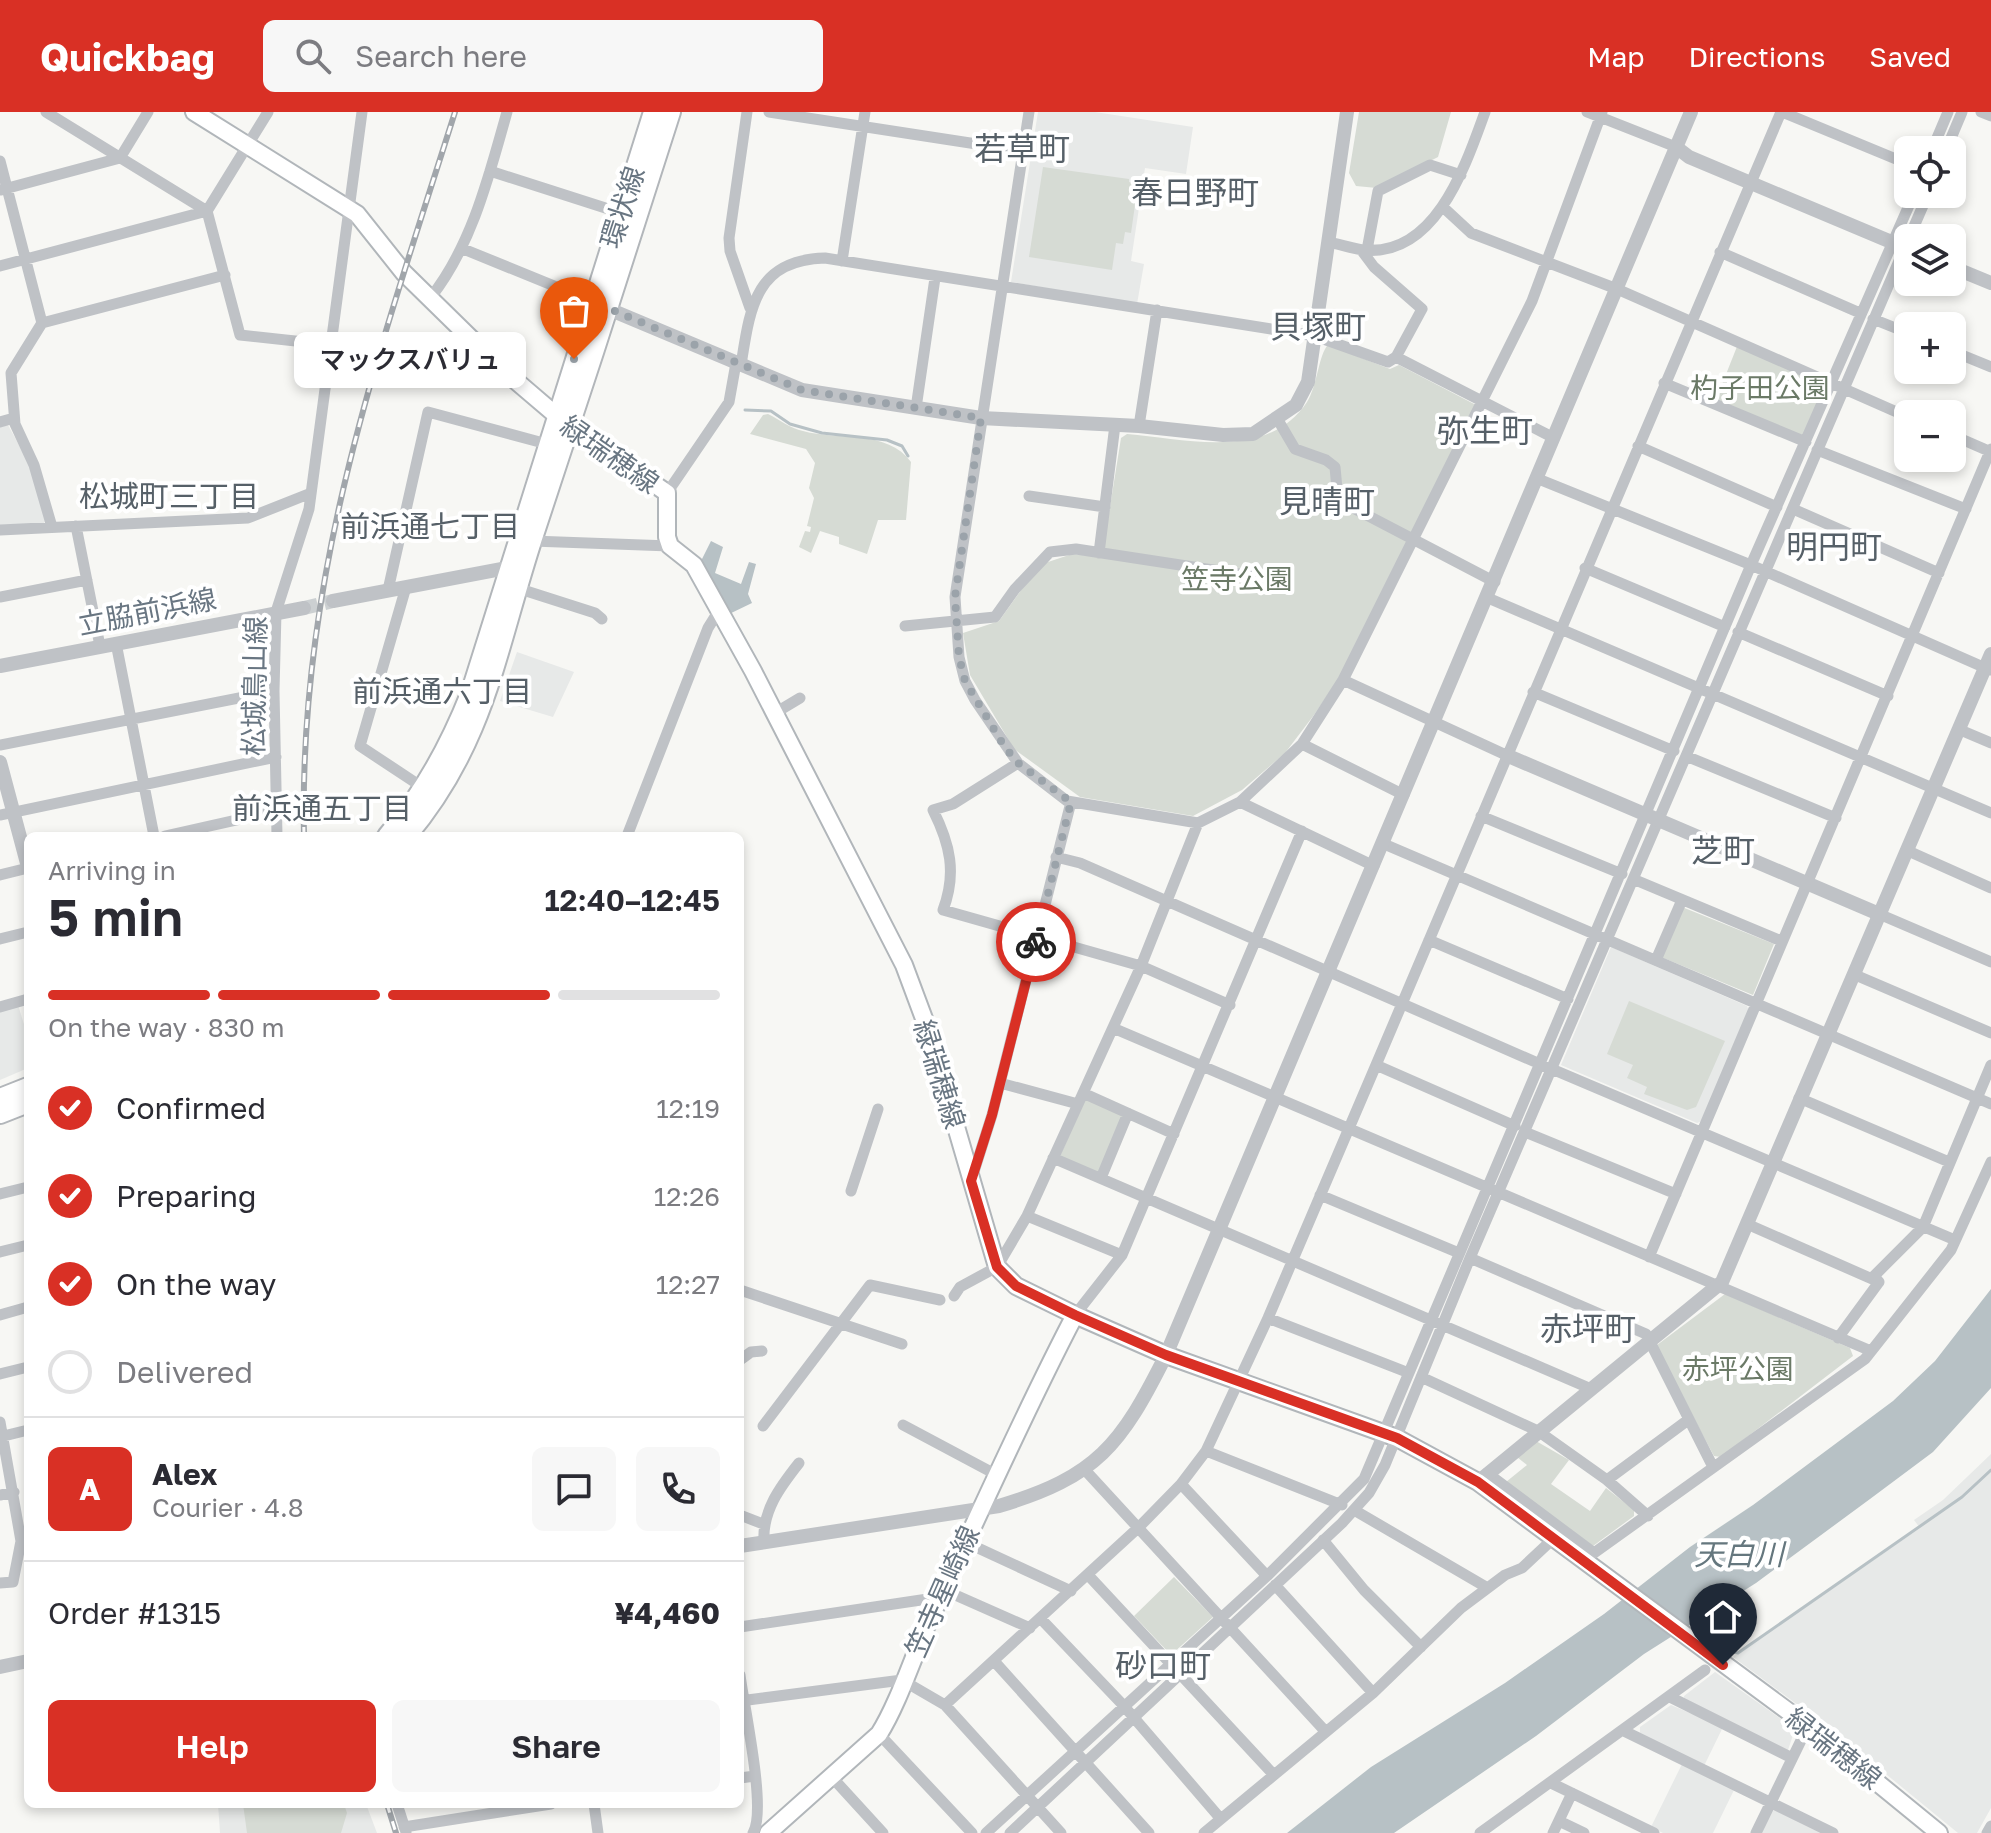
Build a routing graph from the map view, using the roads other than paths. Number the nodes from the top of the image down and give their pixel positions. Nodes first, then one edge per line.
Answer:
1 (46, 112) edge
2 (148, 112) edge
3 (194, 112) edge
4 (268, 112) edge
5 (362, 112) edge
6 (507, 112) edge
7 (653, 112) edge
8 (671, 112) edge
9 (747, 112) edge
10 (773, 112) edge
11 (865, 112) edge
12 (1029, 112) edge
13 (1347, 112) edge
14 (1485, 112) edge
15 (1587, 112) edge
16 (1691, 112) edge
17 (1781, 112) edge
18 (1948, 112) edge
19 (1962, 112) edge
20 (1981, 112) edge
21 (1601, 115) edge
22 (1991, 116) edge
23 (862, 126) junction
24 (1938, 136) edge
25 (1952, 136) edge
26 (250, 146) junction
27 (1676, 147) junction
28 (1022, 151) junction
29 (120, 158) junction
30 (1894, 158) edge
31 (0, 161) edge
32 (490, 171) junction
33 (1461, 175) junction
34 (1752, 183) junction
35 (4, 189) edge
36 (1444, 208) junction
37 (207, 211) junction
38 (349, 211) junction
39 (621, 213) junction
40 (1894, 240) edge
41 (1328, 242) junction
42 (461, 248) junction
43 (1365, 250) junction
44 (1720, 252) junction
45 (25, 260) junction
46 (1894, 260) edge
47 (842, 261) junction
48 (1546, 262) junction
49 (0, 266) edge
50 (1894, 268) edge
51 (1966, 273) edge
52 (225, 275) junction
53 (935, 278) junction
54 (1991, 283) edge
55 (1002, 285) junction
56 (1617, 289) junction
57 (431, 297) junction
58 (591, 301) junction
59 (609, 309) junction
60 (750, 309) junction
61 (1157, 310) junction
62 (1860, 313) junction
63 (1873, 319) junction
64 (1690, 321) junction
65 (42, 323) junction
66 (1894, 327) edge
67 (1315, 336) junction
68 (332, 345) junction
69 (1396, 357) junction
70 (1966, 357) edge
71 (738, 364) junction
72 (1991, 367) edge
73 (5, 369) edge
74 (1664, 383) junction
75 (1830, 383) junction
76 (1843, 389) junction
77 (1482, 402) junction
78 (916, 408) junction
79 (1894, 411) edge
80 (14, 418) junction
81 (981, 418) junction
82 (1278, 420) junction
83 (564, 421) junction
84 (0, 422) edge
85 (1115, 425) junction
86 (1139, 426) junction
87 (1554, 438) junction
88 (1966, 441) edge
89 (1806, 442) junction
90 (547, 444) junction
91 (1638, 446) junction
92 (1817, 450) junction
93 (1991, 451) edge
94 (1536, 478) junction
95 (311, 493) junction
96 (667, 493) junction
97 (1029, 496) dead end
98 (1105, 507) junction
99 (1611, 507) junction
100 (1777, 507) junction
101 (1793, 509) junction
102 (1966, 509) junction
103 (76, 526) junction
104 (52, 527) junction
105 (0, 530) edge
106 (532, 541) junction
107 (1412, 541) junction
108 (670, 546) junction
109 (1099, 553) junction
110 (1751, 565) junction
111 (517, 566) junction
112 (1585, 568) junction
113 (1764, 571) junction
114 (1939, 573) junction
115 (1252, 576) dead end
116 (87, 580) junction
117 (1495, 582) junction
118 (406, 587) junction
119 (520, 589) junction
120 (388, 590) junction
121 (0, 597) edge
122 (1488, 598) junction
123 (333, 601) tunnel mouth
124 (304, 608) tunnel mouth
125 (276, 612) junction
126 (718, 612) junction
127 (602, 619) dead end
128 (956, 622) junction
129 (905, 626) dead end
130 (1725, 627) junction
131 (1560, 628) junction
132 (1738, 632) junction
133 (1913, 637) junction
134 (116, 643) junction
135 (100, 646) junction
136 (1989, 664) edge
137 (0, 666) edge
138 (1343, 680) junction
139 (1700, 688) junction
140 (274, 691) junction
141 (1533, 692) junction
142 (1713, 692) junction
143 (1888, 696) junction
144 (800, 698) dead end
145 (775, 713) junction
146 (130, 718) junction
147 (1435, 724) junction
148 (1958, 729) junction
149 (1991, 743) edge
150 (1302, 744) junction
151 (0, 745) edge
152 (1674, 751) junction
153 (1506, 755) junction
154 (1686, 756) junction
155 (276, 757) junction
156 (1861, 758) junction
157 (0, 762) edge
158 (1018, 763) junction
159 (142, 783) junction
160 (1931, 788) junction
161 (425, 789) junction
162 (1404, 795) junction
163 (1071, 802) junction
164 (1240, 802) junction
165 (277, 811) junction
166 (1991, 813) edge
167 (6, 814) edge
168 (1481, 816) junction
169 (1653, 818) junction
170 (1836, 818) junction
171 (1198, 823) junction
172 (1302, 831) junction
173 (153, 832) edge
174 (183, 832) edge
175 (277, 832) edge
176 (390, 832) edge
177 (410, 832) edge
178 (629, 832) edge
179 (1384, 844) junction
180 (1906, 850) junction
181 (24, 857) edge
182 (1056, 857) junction
183 (1374, 866) junction
184 (24, 868) edge
185 (0, 875) edge
186 (1456, 875) junction
187 (1627, 877) junction
188 (1808, 883) junction
189 (1991, 888) edge
190 (1682, 900) junction
191 (1167, 901) junction
192 (1879, 914) junction
193 (24, 933) edge
194 (1037, 936) junction
195 (1602, 937) junction
196 (0, 939) edge
197 (1429, 940) junction
198 (1257, 941) junction
199 (1781, 941) junction
200 (1656, 960) junction
201 (1991, 962) edge
202 (1141, 966) junction
203 (1329, 972) junction
204 (1853, 974) junction
205 (1568, 999) junction
206 (24, 1000) edge
207 (1757, 1003) junction
208 (1402, 1004) junction
209 (1230, 1005) junction
210 (0, 1007) edge
211 (1113, 1028) junction
212 (1827, 1033) junction
213 (1991, 1033) edge
214 (1376, 1065) junction
215 (1991, 1065) edge
216 (1203, 1066) junction
217 (1546, 1067) junction
218 (1000, 1083) junction
219 (24, 1089) edge
220 (1276, 1097) junction
221 (1976, 1097) junction
222 (0, 1098) edge
223 (1799, 1098) junction
224 (1080, 1099) junction
225 (1991, 1104) edge
226 (24, 1105) edge
227 (878, 1109) dead end
228 (1128, 1113) junction
229 (0, 1114) edge
230 (1348, 1128) junction
231 (1520, 1129) junction
232 (1701, 1133) junction
233 (1174, 1134) junction
234 (1053, 1158) junction
235 (1949, 1162) junction
236 (1991, 1162) edge
237 (1771, 1163) junction
238 (1101, 1178) junction
239 (971, 1181) junction
240 (1488, 1187) junction
241 (24, 1188) edge
242 (851, 1191) dead end
243 (1500, 1192) junction
244 (0, 1194) edge
245 (1676, 1194) junction
246 (1320, 1195) junction
247 (1147, 1198) junction
248 (1027, 1216) junction
249 (1747, 1224) junction
250 (1923, 1227) junction
251 (1219, 1230) junction
252 (1955, 1240) junction
253 (24, 1246) edge
254 (0, 1252) edge
255 (1122, 1255) junction
256 (1464, 1256) junction
257 (1649, 1257) junction
258 (1291, 1261) junction
259 (997, 1267) junction
260 (1879, 1282) junction
261 (1718, 1285) junction
262 (744, 1291) edge
263 (954, 1296) dead end
264 (940, 1300) dead end
265 (24, 1308) edge
266 (0, 1315) edge
267 (1075, 1315) junction
268 (1268, 1318) junction
269 (1437, 1322) junction
270 (842, 1324) junction
271 (1838, 1338) junction
272 (1651, 1341) junction
273 (902, 1344) dead end
274 (762, 1351) dead end
275 (1871, 1351) junction
276 (1166, 1355) junction
277 (744, 1357) edge
278 (24, 1368) edge
279 (0, 1374) edge
280 (1415, 1375) junction
281 (1240, 1380) junction
282 (1589, 1388) junction
283 (1688, 1420) junction
284 (0, 1422) edge
285 (903, 1425) dead end
286 (763, 1426) dead end
287 (24, 1431) edge
288 (1538, 1431) junction
289 (2, 1436) edge
290 (1390, 1436) junction
291 (1206, 1451) junction
292 (799, 1463) dead end
293 (1713, 1467) junction
294 (1085, 1470) junction
295 (995, 1474) junction
296 (1482, 1478) junction
297 (1607, 1480) junction
298 (1181, 1484) junction
299 (14, 1492) junction
300 (0, 1495) edge
301 (1342, 1505) junction
302 (979, 1509) junction
303 (1354, 1510) junction
304 (1648, 1516) junction
305 (744, 1517) edge
306 (763, 1524) junction
307 (1138, 1528) junction
308 (1554, 1538) junction
309 (1323, 1540) junction
310 (764, 1542) junction
311 (965, 1542) junction
312 (744, 1545) edge
313 (1089, 1576) junction
314 (1271, 1580) junction
315 (0, 1583) edge
316 (1486, 1587) junction
317 (1071, 1591) junction
318 (942, 1593) junction
319 (1220, 1618) junction
320 (1042, 1620) junction
321 (744, 1626) edge
322 (1230, 1627) junction
323 (1030, 1628) junction
324 (1421, 1647) junction
325 (994, 1661) junction
326 (1170, 1661) junction
327 (24, 1662) edge
328 (0, 1667) edge
329 (1705, 1670) dead end
330 (1181, 1672) junction
331 (902, 1680) junction
332 (1373, 1693) junction
333 (1670, 1697) junction
334 (744, 1700) edge
335 (945, 1705) junction
336 (1123, 1705) junction
337 (744, 1712) edge
338 (1132, 1716) junction
339 (1808, 1726) junction
340 (1325, 1731) junction
341 (1624, 1731) junction
342 (879, 1734) junction
343 (1076, 1749) junction
344 (1792, 1758) junction
345 (1084, 1761) junction
346 (1273, 1774) junction
347 (830, 1775) junction
348 (755, 1776) junction
349 (744, 1777) edge
350 (1551, 1783) junction
351 (1572, 1793) junction
352 (1027, 1796) junction
353 (1770, 1803) junction
354 (398, 1808) edge
355 (529, 1808) edge
356 (595, 1808) edge
357 (1038, 1809) junction
358 (1220, 1818) junction
359 (1559, 1821) junction
360 (1991, 1826) edge
361 (405, 1830) edge
362 (761, 1831) edge
363 (598, 1833) edge
364 (883, 1833) edge
365 (972, 1833) edge
366 (986, 1833) edge
367 (1010, 1833) edge
368 (1061, 1833) edge
369 (1149, 1833) edge
370 (1204, 1833) edge
371 (1480, 1833) edge
372 (1553, 1833) edge
373 (1584, 1833) edge
374 (1654, 1833) edge
375 (1756, 1833) edge
376 (1833, 1833) edge
377 (1939, 1833) edge
378 (1987, 1833) edge

1 - 29 street
2 - 29 street
3 - 26 main road, 緑瑞穂線
4 - 26 street
5 - 38 street, 松城鳥山線
6 - 32 street
7 - 39 main road, 環状線
8 - 59 main road, 環状線
9 - 60 street
10 - 23 street
11 - 23 street
12 - 28 street
13 - 41 street
14 - 33 street
15 - 21 street
16 - 27 street
17 - 30 street
17 - 34 street
18 - 24 street
19 - 25 street
20 - 22 street
21 - 27 street
21 - 48 street
23 - 28 street
23 - 47 street
26 - 37 street
26 - 38 main road, 緑瑞穂線
27 - 34 street
27 - 56 street
28 - 55 street
29 - 35 street
29 - 37 street
31 - 35 street
32 - 39 street
32 - 42 street
33 - 36 street
33 - 43 street
34 - 40 street
34 - 44 street
35 - 45 street
36 - 43 street
36 - 48 street
37 - 45 street
37 - 52 street
38 - 57 main road, 緑瑞穂線
38 - 68 street, 松城鳥山線
39 - 58 main road, 環状線
41 - 43 street
41 - 67 street
42 - 57 street
42 - 58 street
43 - 69 street
44 - 62 street
44 - 64 street
45 - 49 street
45 - 65 street
46 - 62 street
47 - 53 street
47 - 60 street
48 - 56 street
48 - 77 street
50 - 63 street
51 - 54 street
52 - 65 street
52 - 68 street
53 - 55 street
53 - 78 street
55 - 61 street
55 - 81 street
56 - 64 street
56 - 87 street
57 - 83 main road, 緑瑞穂線
58 - 59 street
58 - 83 main road, 環状線
59 - 71 street
59 - 83 main road, 環状線
60 - 71 street
61 - 67 street
61 - 86 street
62 - 75 street
63 - 66 street
63 - 76 street
64 - 74 street
64 - 75 street
65 - 73 street
67 - 69 street
67 - 82 street
68 - 95 street, 松城鳥山線
69 - 77 street
70 - 72 street
71 - 78 street
71 - 96 street
73 - 80 street
74 - 89 street
74 - 91 street
75 - 76 street
75 - 89 street
76 - 79 street
76 - 92 street
77 - 87 street
77 - 107 street
78 - 81 street
80 - 84 street
80 - 104 street
81 - 85 street
81 - 128 street
82 - 86 street
82 - 107 street
83 - 90 main road, 環状線
83 - 96 main road, 緑瑞穂線
83 - 106 main road, 環状線
85 - 86 street
85 - 98 street
87 - 94 street
88 - 93 street
89 - 100 street
90 - 111 main road, 環状線
90 - 120 street
91 - 99 street
91 - 100 street
92 - 101 street
92 - 102 street
93 - 102 street
94 - 99 street
94 - 117 street
95 - 103 street
95 - 125 street, 松城鳥山線
96 - 108 main road, 緑瑞穂線
97 - 98 street
98 - 109 street
99 - 110 street
99 - 112 street
100 - 110 street
101 - 113 street
101 - 114 street
102 - 114 street
103 - 104 street
103 - 116 street
104 - 105 street
106 - 108 street
106 - 111 main road, 環状線
107 - 117 street
107 - 138 street
108 - 126 main road, 緑瑞穂線
109 - 115 street
109 - 128 street
110 - 113 street
110 - 130 street
111 - 118 street
111 - 119 main road, 環状線
111 - 161 main road, 環状線
112 - 130 street
112 - 131 street
113 - 132 street
113 - 133 street
114 - 133 street
116 - 121 street
116 - 135 street
117 - 122 street
118 - 120 street
118 - 161 street
119 - 127 street
119 - 177 main road, 環状線
120 - 123 street
122 - 131 street
122 - 147 street
124 - 125 street, 立脇前浜線
125 - 134 street, 立脇前浜線
125 - 140 street, 松城鳥山線
126 - 145 main road, 緑瑞穂線
126 - 178 street
128 - 129 street
128 - 158 street
130 - 139 street
131 - 139 street
131 - 141 street
132 - 142 street
132 - 143 street
133 - 136 street
133 - 143 street
134 - 135 street, 立脇前浜線
134 - 146 street
135 - 137 street, 立脇前浜線
136 - 148 street
138 - 147 street
138 - 150 street
139 - 142 street
139 - 152 street
140 - 146 street
140 - 155 street, 松城鳥山線
141 - 152 street
141 - 153 street
142 - 154 street
142 - 156 street
143 - 156 street
144 - 145 street
145 - 239 main road, 緑瑞穂線
146 - 151 street
146 - 159 street
147 - 153 street
147 - 162 street
148 - 149 street
148 - 160 street
150 - 162 street
150 - 164 street
152 - 169 street
153 - 168 street
153 - 169 street
154 - 169 street
154 - 170 street
155 - 159 street
155 - 165 street, 松城鳥山線
156 - 160 street
156 - 170 street
157 - 167 street
158 - 163 street
158 - 194 street
159 - 167 street
159 - 173 street
160 - 166 street
160 - 180 street
161 - 176 main road, 環状線
162 - 179 street
163 - 171 street
163 - 182 street
164 - 171 street
164 - 172 street
165 - 174 street
165 - 175 street, 松城鳥山線
167 - 181 street
168 - 186 street
168 - 187 street
169 - 187 street
169 - 188 street
170 - 188 street
171 - 191 street
172 - 183 street
172 - 198 street
179 - 183 street
179 - 186 street
180 - 189 street
180 - 192 street
182 - 191 street
182 - 194 street
183 - 203 street
184 - 185 street
186 - 195 street
186 - 197 street
187 - 190 street
187 - 195 street
188 - 192 street
188 - 199 street
190 - 199 street
190 - 200 street
191 - 198 street
191 - 202 street
192 - 201 street
192 - 204 street
193 - 196 street
194 - 202 street
194 - 218 street
195 - 200 street
195 - 205 street
195 - 217 street
197 - 205 street
197 - 208 street
198 - 203 street
198 - 209 street
199 - 207 street
200 - 207 street
202 - 209 street
202 - 211 street
203 - 208 street
203 - 220 street
204 - 212 street
204 - 213 street
205 - 217 street
206 - 210 street
207 - 212 street
207 - 232 street
208 - 214 street
208 - 217 street
209 - 216 street
211 - 216 street
211 - 224 street
212 - 221 street
212 - 223 street
214 - 230 street
214 - 231 street
215 - 221 street
216 - 220 street
216 - 233 street
217 - 231 street
217 - 232 street
218 - 224 street
218 - 239 street
219 - 222 main road
220 - 230 street
220 - 251 street
221 - 225 street
221 - 235 street
223 - 235 street
223 - 237 street
224 - 228 street
224 - 234 street
226 - 229 main road
227 - 242 street
228 - 233 street
228 - 238 street
230 - 240 street
230 - 246 street
231 - 240 street
231 - 243 street
231 - 245 street
232 - 237 street
232 - 245 street
233 - 247 street
234 - 238 street
234 - 248 street
235 - 250 street
236 - 252 street
237 - 249 street
237 - 250 street
238 - 247 street
239 - 259 main road, 緑瑞穂線
240 - 243 street
240 - 256 street
241 - 244 street
243 - 256 street
243 - 257 street
245 - 257 street
246 - 256 street
246 - 258 street
247 - 251 street
247 - 255 street
248 - 255 street
248 - 259 street
249 - 260 street
249 - 261 street
250 - 252 street
250 - 260 street
251 - 258 street
251 - 276 street
252 - 275 street
253 - 254 street
255 - 267 street
256 - 269 street
256 - 272 street
257 - 261 street
258 - 268 street
258 - 269 street
259 - 263 street
259 - 267 main road, 緑瑞穂線
260 - 271 street
261 - 271 street
261 - 272 street
262 - 270 street
264 - 270 street
265 - 266 street
267 - 276 main road, 緑瑞穂線
267 - 295 main road, 笠寺星崎線
268 - 280 street
268 - 281 street
269 - 280 street
269 - 282 street
270 - 273 street
270 - 286 street
271 - 275 street
272 - 282 street
272 - 283 street
274 - 277 street
275 - 293 street
276 - 281 main road, 緑瑞穂線
276 - 294 street
278 - 279 street
280 - 288 street
280 - 290 street
281 - 290 main road, 緑瑞穂線
281 - 291 street
282 - 288 street
283 - 293 street
283 - 297 street
284 - 289 street
285 - 295 street
287 - 289 street
288 - 296 street
288 - 297 street
289 - 299 street
290 - 296 main road, 緑瑞穂線
290 - 301 street
290 - 303 street
291 - 298 street
291 - 301 street
292 - 306 street
293 - 304 street
294 - 302 street
294 - 307 street
295 - 302 main road, 笠寺星崎線
296 - 304 street
296 - 308 main road, 緑瑞穂線
297 - 304 street
298 - 307 street
298 - 314 street
299 - 300 street
299 - 315 street
301 - 314 street
302 - 310 street
302 - 311 main road, 笠寺星崎線
303 - 309 street
303 - 316 street
305 - 306 street
306 - 310 street
307 - 313 street
307 - 319 street
308 - 316 street
308 - 339 main road, 緑瑞穂線
309 - 314 street
309 - 324 street
310 - 312 street
311 - 317 street
311 - 318 main road, 笠寺星崎線
313 - 317 street
313 - 326 street
314 - 319 street
314 - 322 street
314 - 332 street
316 - 324 street
317 - 320 street
318 - 321 street
318 - 323 street
318 - 331 main road, 笠寺星崎線
319 - 322 street
319 - 326 street
320 - 323 street
320 - 336 street
322 - 330 street
322 - 340 street
323 - 325 street
324 - 332 street
325 - 335 street
325 - 343 street
326 - 330 street
326 - 336 street
327 - 328 street
329 - 333 street
330 - 338 street
330 - 346 street
331 - 334 street
331 - 335 street
331 - 342 main road, 笠寺星崎線
332 - 340 street
333 - 341 street
333 - 344 street
335 - 352 street
336 - 338 street
336 - 343 street
337 - 348 street
338 - 345 street
338 - 358 street
339 - 344 street
339 - 377 main road, 緑瑞穂線
340 - 346 street
341 - 350 street
341 - 353 street
342 - 347 main road, 笠寺星崎線
342 - 365 street
343 - 345 street
343 - 352 street
344 - 353 street
345 - 357 street
345 - 369 street
346 - 358 street
347 - 362 main road, 笠寺星崎線
347 - 364 street
348 - 349 street
348 - 362 street
350 - 351 street
350 - 371 street
351 - 359 street
351 - 374 street
352 - 357 street
352 - 366 street
353 - 375 street
353 - 376 street
354 - 361 street
355 - 361 street
356 - 363 street
357 - 367 street
357 - 368 street
358 - 370 street
359 - 372 street
359 - 373 street
360 - 378 street

